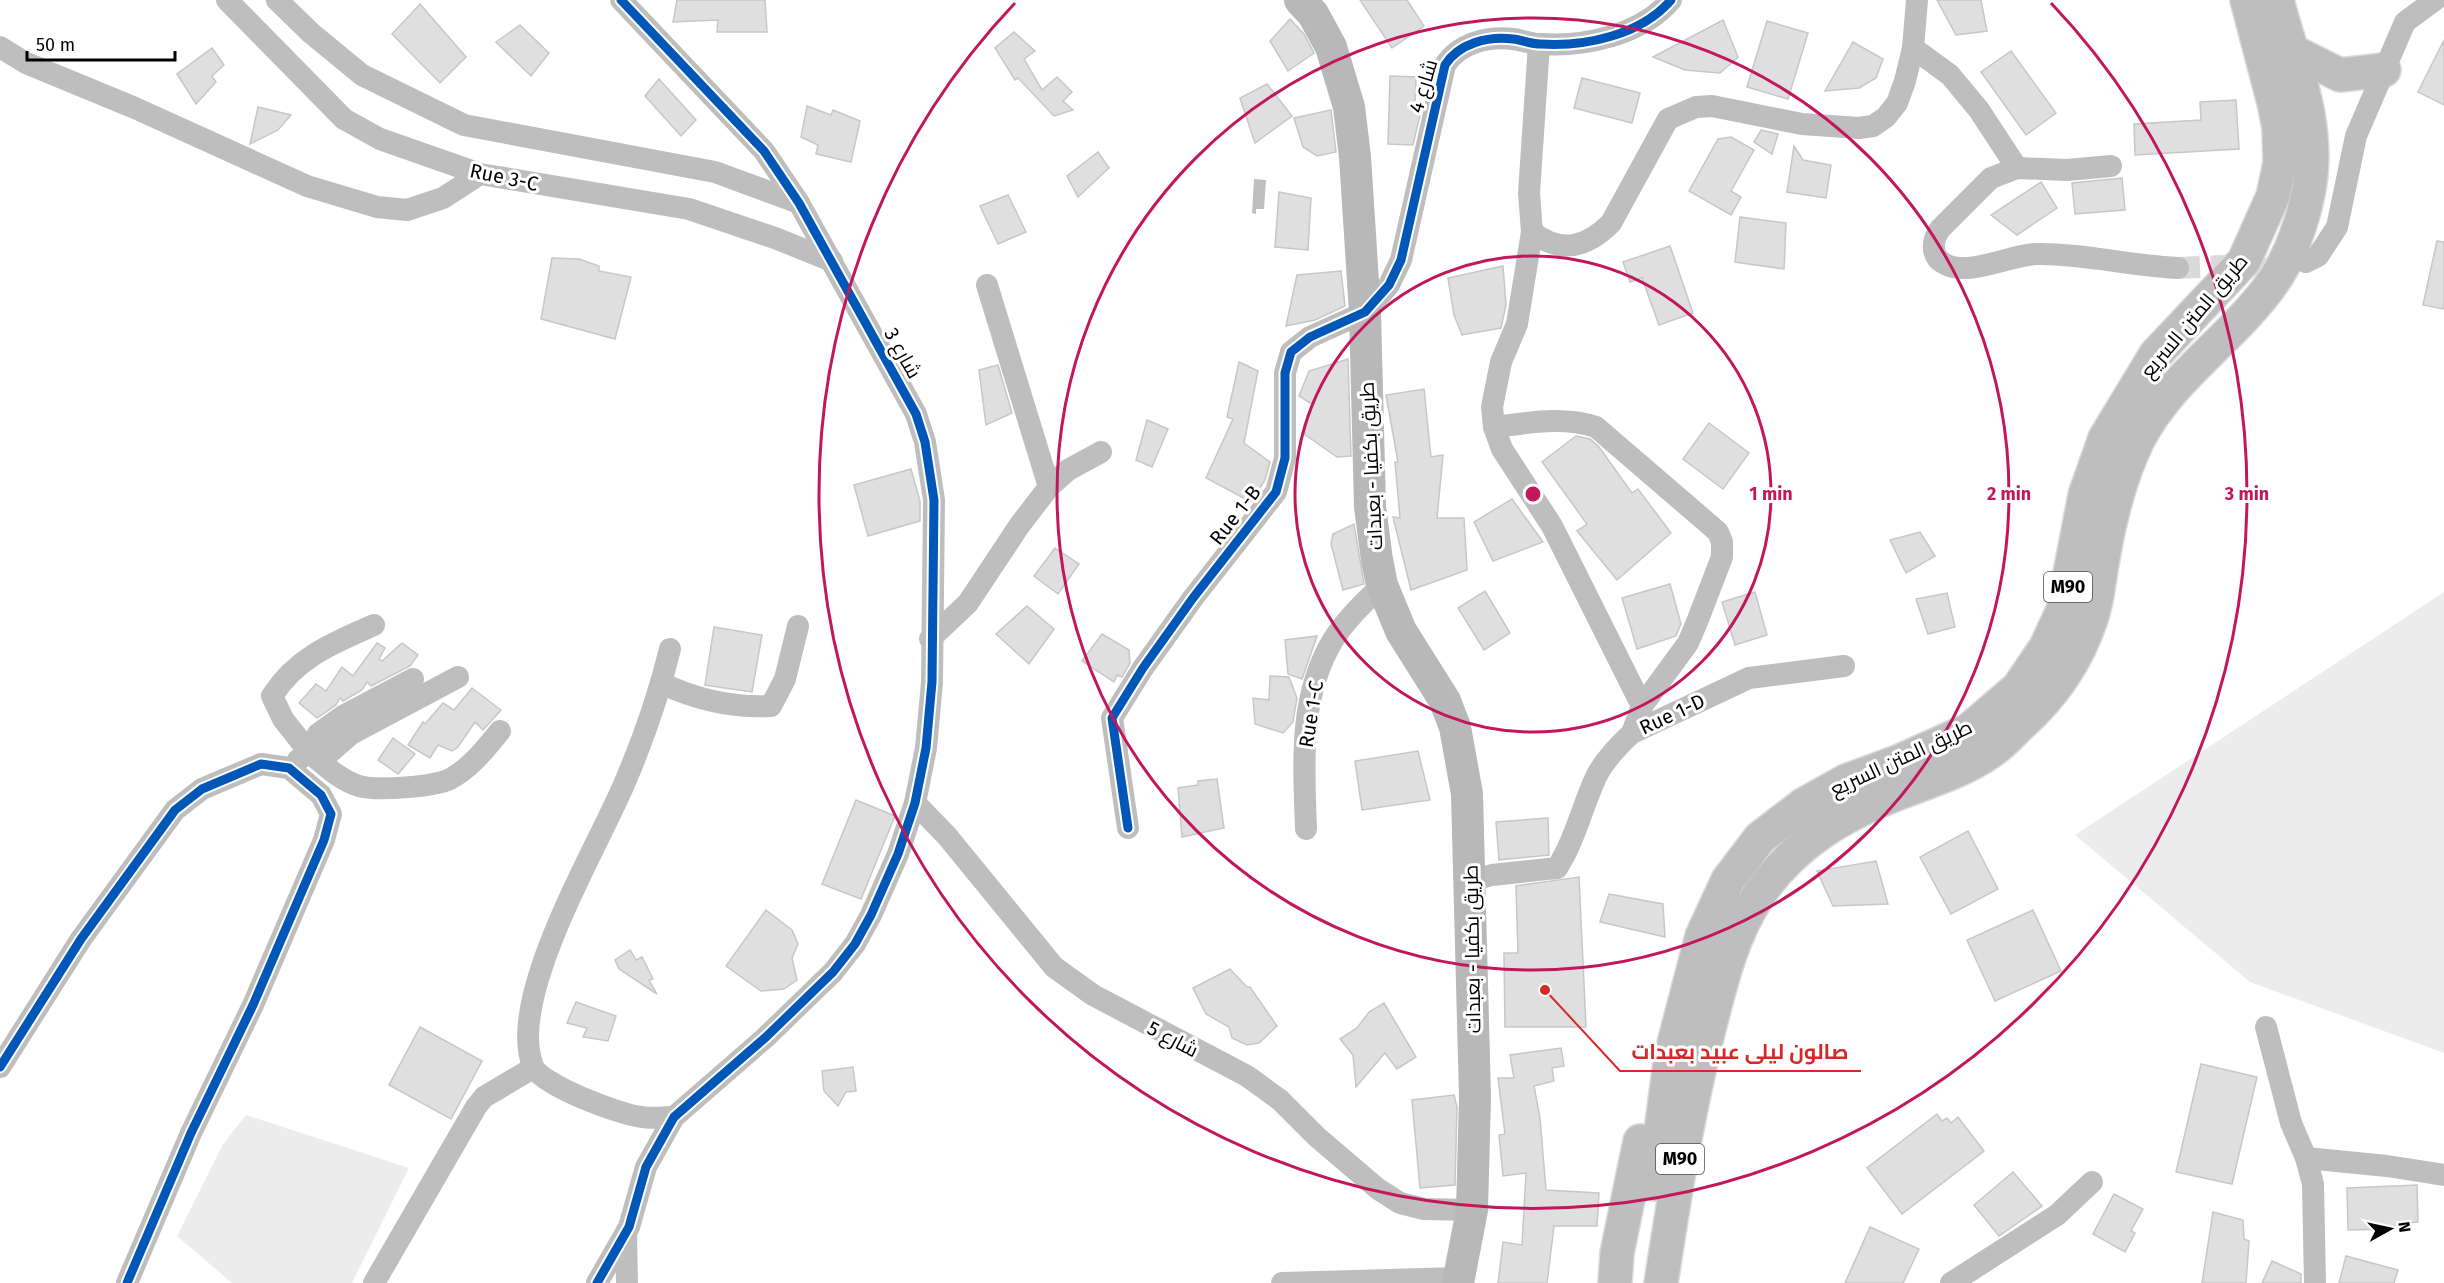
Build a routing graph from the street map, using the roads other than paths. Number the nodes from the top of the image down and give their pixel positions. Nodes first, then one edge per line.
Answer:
1 (227, 0) edge
2 (277, 0) edge
3 (621, 0) edge
4 (1300, 0) edge
5 (1671, 0) edge
6 (1917, 0) edge
7 (2247, 0) edge
8 (2277, 0) edge
9 (2434, 0) edge
10 (1539, 44) junction
11 (0, 46) edge
12 (1913, 48) junction
13 (2294, 52) junction
14 (2384, 70) junction
15 (2111, 166) dead end
16 (2017, 168) junction
17 (480, 174) junction
18 (799, 203) junction
19 (1532, 232) junction
20 (832, 261) junction
21 (2306, 262) tunnel mouth
22 (2178, 268) tunnel mouth
23 (987, 285) dead end
24 (1365, 312) junction
25 (1494, 428) junction
26 (1101, 452) dead end
27 (1049, 487) junction
28 (1382, 585) junction
29 (374, 625) dead end
30 (798, 626) dead end
31 (930, 639) junction
32 (670, 649) dead end
33 (1844, 666) dead end
34 (458, 677) dead end
35 (413, 678) dead end
36 (661, 683) junction
37 (1642, 706) junction
38 (500, 731) dead end
39 (1632, 733) junction
40 (314, 757) junction
41 (289, 768) junction
42 (915, 803) junction
43 (1128, 828) dead end
44 (1306, 829) dead end
45 (1470, 881) junction
46 (2266, 1027) dead end
47 (1707, 1037) junction
48 (1671, 1055) junction
49 (0, 1067) edge
50 (533, 1068) junction
51 (674, 1117) junction
52 (2306, 1158) junction
53 (2444, 1175) edge
54 (2091, 1182) dead end
55 (1472, 1210) junction
56 (626, 1232) junction
57 (1458, 1280) edge
58 (127, 1283) edge
59 (374, 1283) edge
60 (597, 1283) edge
61 (627, 1283) edge
62 (1282, 1283) edge
63 (1615, 1283) edge
64 (1643, 1283) edge
65 (1661, 1283) edge
66 (1679, 1283) edge
67 (1951, 1283) edge
68 (2315, 1283) edge

1 - 17 street, Rue 3-C
2 - 18 street
3 - 18 street, شارع 3
4 - 24 main road, طريق بكفيا - بعبدات
5 - 10 street, شارع 4
6 - 12 street
7 - 48 highway, طريق المتن السريع / M90
8 - 13 highway, طريق المتن السريع / M90
9 - 14 street
10 - 19 street
10 - 24 street, شارع 4
11 - 17 street
12 - 16 street
12 - 19 street
13 - 14 highway
13 - 47 highway, طريق المتن السريع / M90
14 - 21 street
15 - 16 street
16 - 22 street
17 - 20 street, Rue 3-C
18 - 20 street, شارع 3
19 - 25 street
20 - 31 street, شارع 3
23 - 27 street
24 - 28 main road, طريق بكفيا - بعبدات
24 - 43 street, Rue 1-B
25 - 37 street
25 - 37 street
26 - 27 street
27 - 31 street
28 - 44 street, Rue 1-C
28 - 45 main road, طريق بكفيا - بعبدات
29 - 40 street
30 - 36 street
31 - 42 street, شارع 3
32 - 36 street
33 - 39 street, Rue 1-D
34 - 40 street
35 - 40 street
36 - 50 street
37 - 39 street
38 - 40 street
39 - 45 street, Rue 1-D
40 - 41 street
41 - 49 street
41 - 58 street
42 - 51 street, شارع 3
42 - 55 street, شارع 5
45 - 55 main road, طريق بكفيا - بعبدات
46 - 52 street
47 - 65 highway, M90
47 - 66 highway
48 - 63 highway
48 - 64 highway, M90
50 - 51 street
50 - 59 street
51 - 56 street, شارع 3
52 - 53 street
52 - 68 street
54 - 67 street
55 - 57 main road, طريق بكفيا - بعبدات
56 - 60 street
56 - 61 street
57 - 62 street

